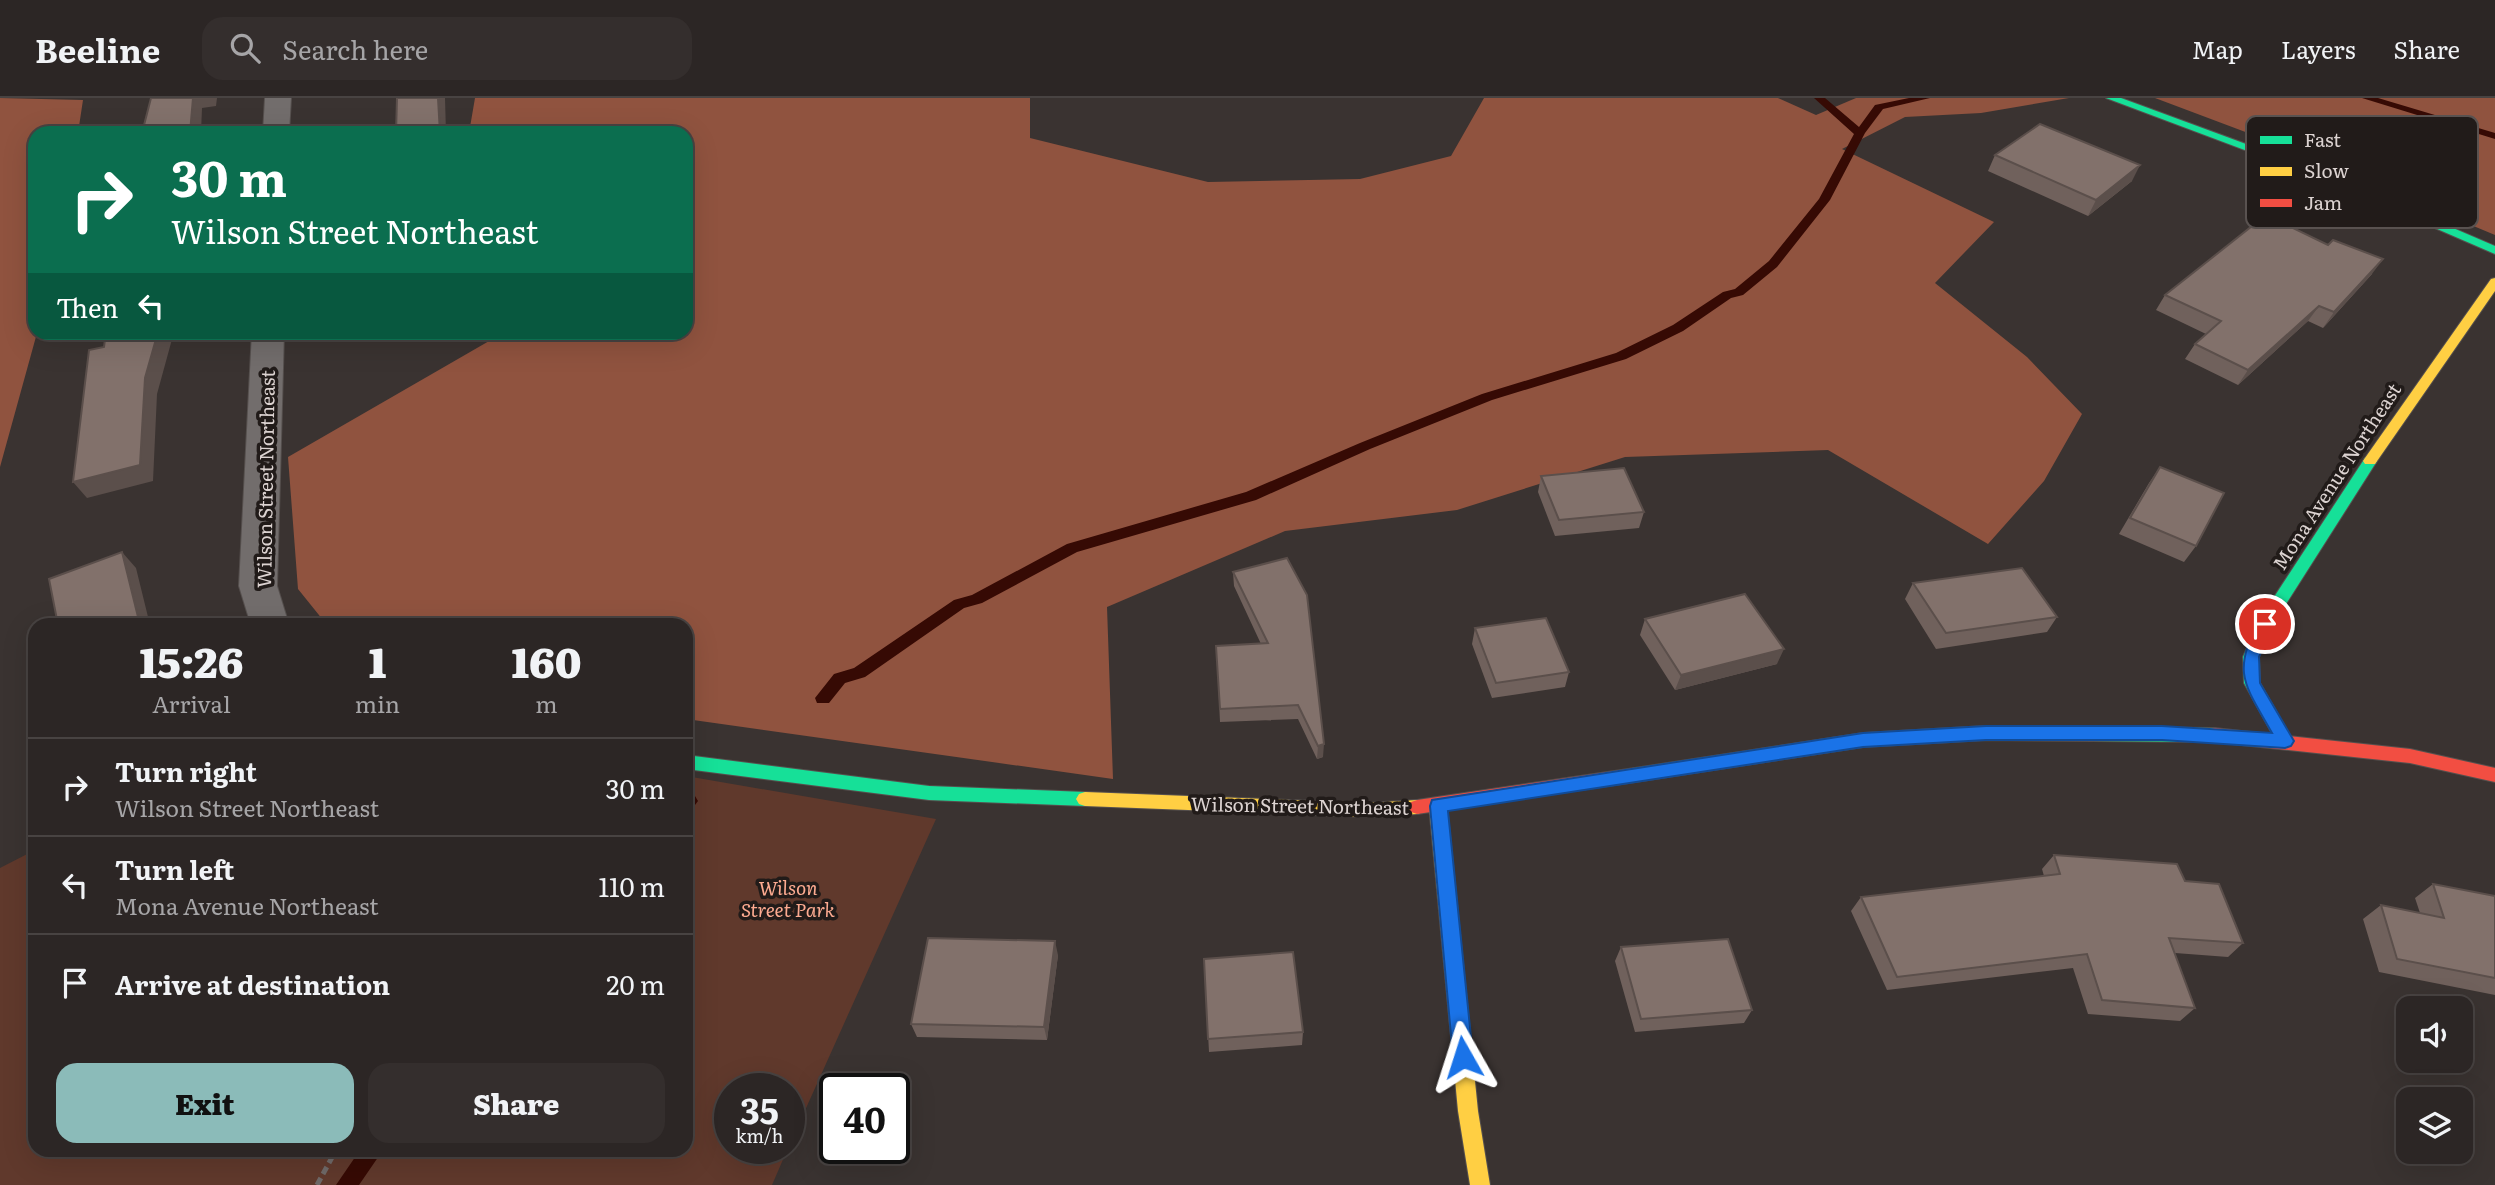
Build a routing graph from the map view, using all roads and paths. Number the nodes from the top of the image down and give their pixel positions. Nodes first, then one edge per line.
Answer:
1 (278, 98) edge
2 (2111, 98) edge
3 (276, 126) edge
4 (2246, 148) edge
5 (2444, 228) edge
6 (2495, 250) edge
7 (2495, 282) edge
8 (268, 340) edge
9 (268, 618) edge
10 (2285, 741) junction
11 (693, 763) edge
12 (2495, 775) edge
13 (1438, 806) junction
14 (332, 1157) edge
15 (317, 1185) edge
16 (1480, 1185) edge

1 - 3 street
2 - 4 street
5 - 6 street
7 - 10 street, Mona Avenue Northeast
8 - 9 street, Wilson Street Northeast
10 - 12 street, Wilson Street Northeast
10 - 13 street, Wilson Street Northeast
11 - 13 street, Wilson Street Northeast
13 - 16 street
14 - 15 path

